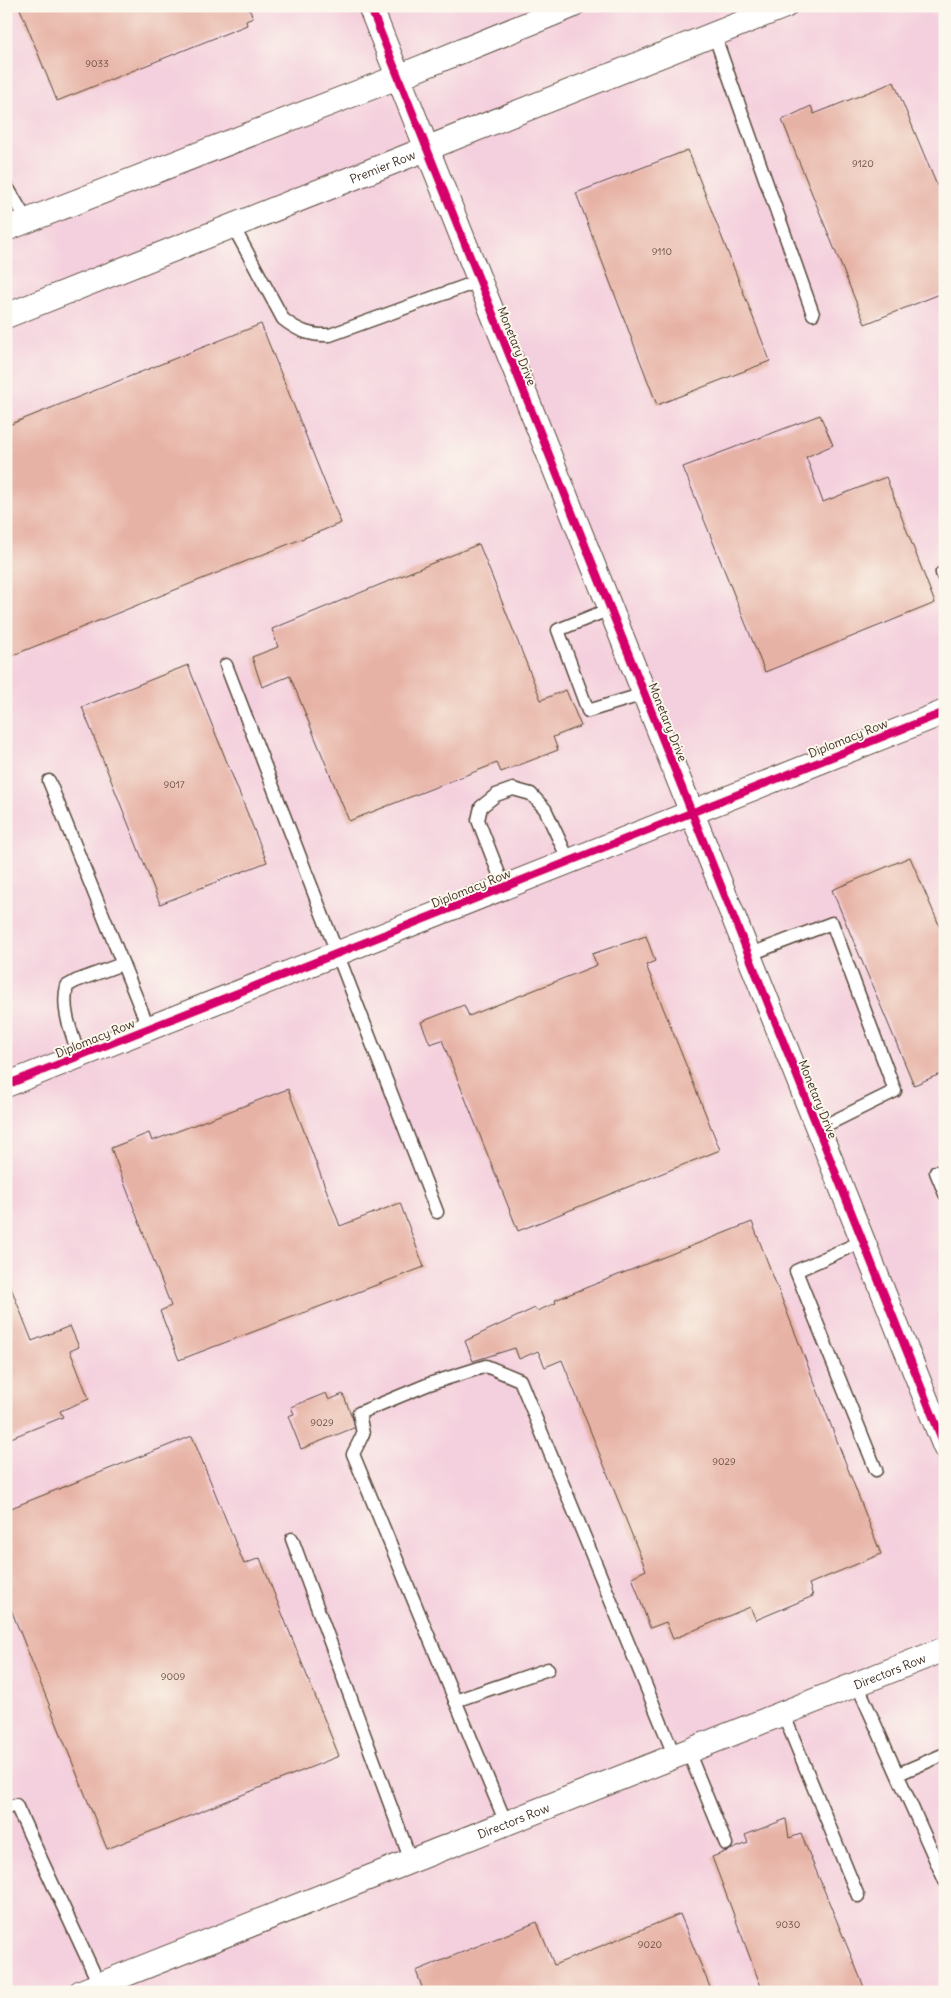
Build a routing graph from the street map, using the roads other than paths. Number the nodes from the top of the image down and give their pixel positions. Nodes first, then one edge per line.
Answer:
1 (370, 6) edge
2 (572, 6) edge
3 (785, 6) edge
4 (714, 34) junction
5 (398, 77) junction
6 (427, 150) junction
7 (6, 185) edge
8 (17, 225) edge
9 (233, 226) junction
10 (479, 281) junction
11 (814, 314) dead end
12 (6, 316) edge
13 (945, 571) edge
14 (945, 581) edge
15 (610, 609) junction
16 (226, 665) dead end
17 (644, 694) junction
18 (945, 712) edge
19 (49, 781) dead end
20 (691, 812) junction
21 (570, 861) junction
22 (504, 887) junction
23 (337, 953) junction
24 (748, 955) junction
25 (122, 964) junction
26 (149, 1028) junction
27 (79, 1056) junction
28 (6, 1085) edge
29 (818, 1129) junction
30 (936, 1172) dead end
31 (945, 1194) edge
32 (437, 1212) dead end
33 (862, 1241) junction
34 (945, 1447) edge
35 (876, 1470) dead end
36 (292, 1538) dead end
37 (945, 1649) edge
38 (548, 1669) dead end
39 (857, 1684) junction
40 (455, 1701) junction
41 (783, 1713) junction
42 (681, 1754) junction
43 (945, 1754) edge
44 (898, 1774) junction
45 (6, 1808) edge
46 (506, 1823) junction
47 (726, 1844) dead end
48 (411, 1861) junction
49 (945, 1881) edge
50 (858, 1896) dead end
51 (90, 1988) edge

1 - 5 street, Monetary Drive
2 - 5 street
3 - 4 street, Premier Row
4 - 6 street, Premier Row
4 - 11 lane
5 - 6 street, Monetary Drive
5 - 8 street
6 - 9 street, Premier Row
6 - 10 street, Monetary Drive
7 - 8 lane
9 - 10 lane
9 - 12 street, Premier Row
10 - 15 street, Monetary Drive
13 - 14 lane
15 - 17 street, Monetary Drive
15 - 17 lane
16 - 23 lane
17 - 20 street, Monetary Drive
18 - 20 street, Diplomacy Row
19 - 25 lane
20 - 21 street, Diplomacy Row
20 - 24 street, Monetary Drive
21 - 22 street, Diplomacy Row
21 - 22 lane
22 - 23 street, Diplomacy Row
23 - 26 street, Diplomacy Row
23 - 32 lane
24 - 29 street, Monetary Drive
24 - 29 lane
25 - 26 lane
25 - 27 lane
26 - 27 street, Diplomacy Row
27 - 28 street, Diplomacy Row
29 - 33 street, Monetary Drive
30 - 31 lane
33 - 34 street, Monetary Drive
33 - 35 lane
36 - 48 lane
37 - 39 street, Directors Row
38 - 40 lane
39 - 41 street, Directors Row
39 - 44 lane
40 - 42 lane
40 - 46 lane
41 - 42 street, Directors Row
41 - 50 lane
42 - 46 street, Directors Row
42 - 47 lane
43 - 44 lane
44 - 49 lane
45 - 51 lane
46 - 48 street, Directors Row
48 - 51 street, Directors Row

